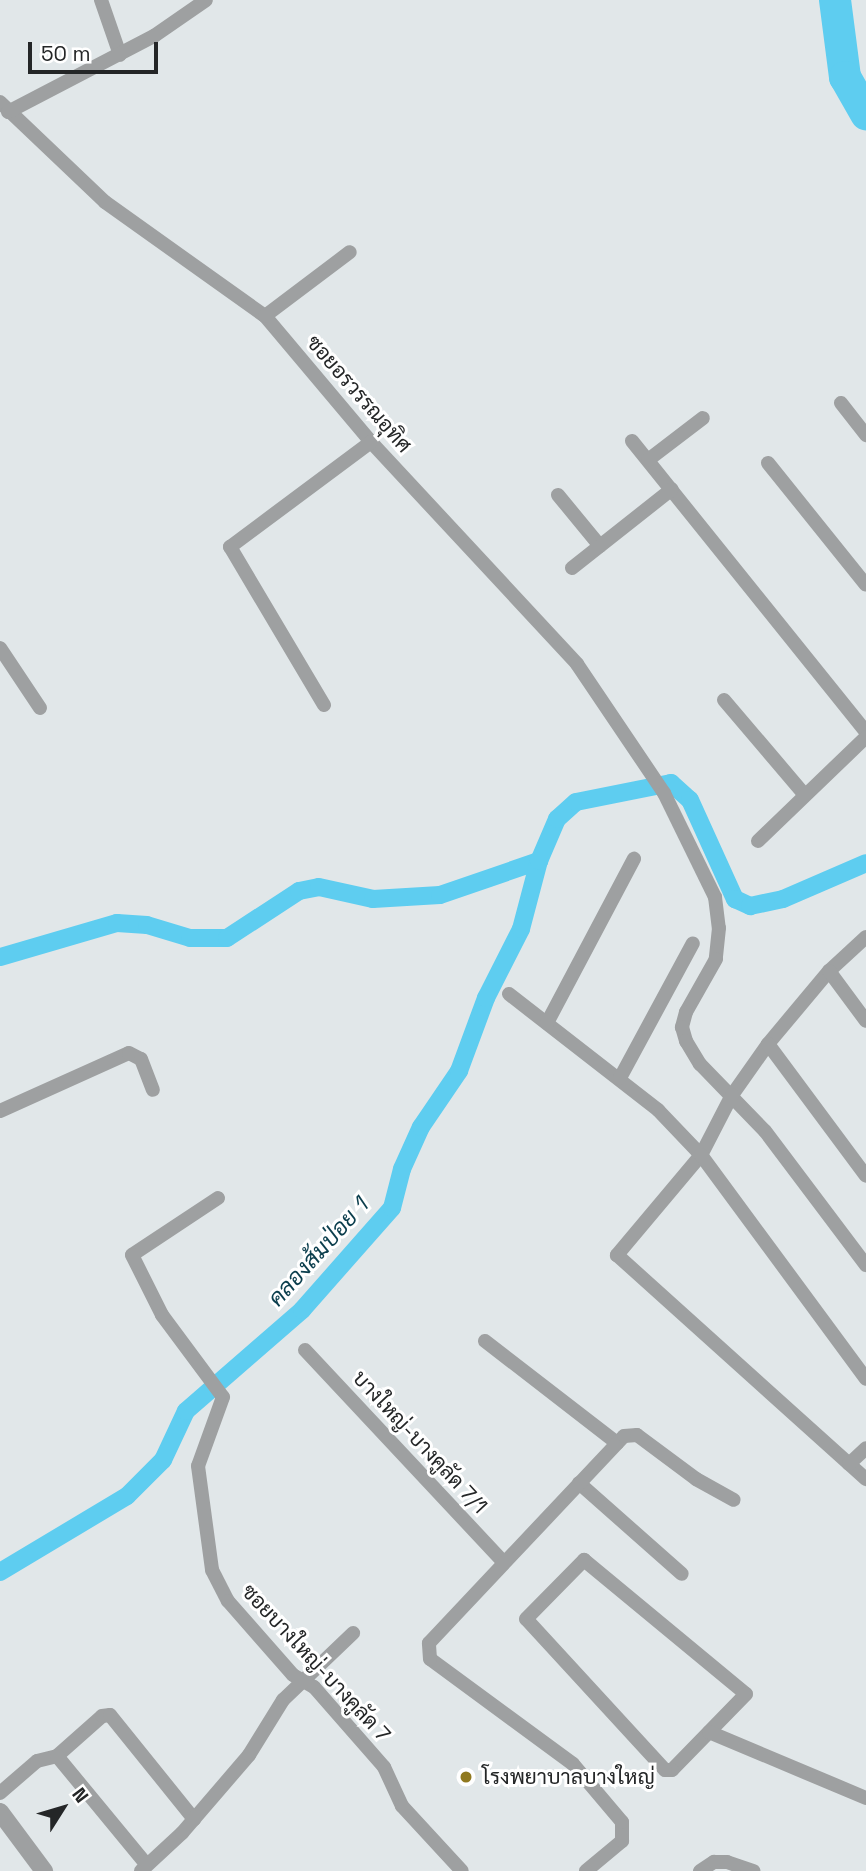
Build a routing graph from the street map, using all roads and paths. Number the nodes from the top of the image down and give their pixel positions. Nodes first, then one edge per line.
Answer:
1 (101, 0) edge
2 (206, 0) edge
3 (120, 55) junction
4 (4, 109) edge
5 (350, 252) dead end
6 (265, 316) junction
7 (841, 403) dead end
8 (703, 418) dead end
9 (866, 435) edge
10 (632, 441) dead end
11 (371, 442) junction
12 (648, 460) junction
13 (768, 463) dead end
14 (672, 489) junction
15 (558, 495) dead end
16 (600, 546) junction
17 (572, 568) dead end
18 (866, 585) edge
19 (0, 648) edge
20 (724, 700) dead end
21 (324, 705) dead end
22 (40, 708) dead end
23 (866, 734) edge
24 (804, 794) junction
25 (758, 841) dead end
26 (634, 859) dead end
27 (866, 937) edge
28 (693, 943) dead end
29 (829, 971) junction
30 (509, 994) dead end
31 (866, 1021) edge
32 (547, 1023) junction
33 (768, 1044) junction
34 (620, 1078) junction
35 (153, 1090) dead end
36 (732, 1095) junction
37 (0, 1111) edge
38 (701, 1154) junction
39 (866, 1176) edge
40 (218, 1198) dead end
41 (866, 1265) edge
42 (485, 1341) dead end
43 (305, 1350) dead end
44 (866, 1379) edge
45 (617, 1443) junction
46 (866, 1448) edge
47 (849, 1464) junction
48 (866, 1479) edge
49 (579, 1483) junction
50 (734, 1500) dead end
51 (504, 1563) junction
52 (682, 1574) dead end
53 (353, 1633) dead end
54 (302, 1682) junction
55 (709, 1732) junction
56 (57, 1756) junction
57 (0, 1793) edge
58 (866, 1798) edge
59 (0, 1812) edge
60 (194, 1819) junction
61 (144, 1868) edge
62 (44, 1871) edge
63 (462, 1871) edge
64 (586, 1871) edge
65 (700, 1871) edge
66 (753, 1871) edge

1 - 3 street
2 - 3 street
3 - 4 street
4 - 6 street, ซอยอรวรรณอุทิศ
5 - 6 street
6 - 11 street, ซอยอรวรรณอุทิศ
7 - 9 street
8 - 12 street
10 - 12 street
11 - 21 street
11 - 36 street, ซอยอรวรรณอุทิศ
12 - 14 street
13 - 18 street
14 - 16 street
14 - 23 street
15 - 16 street
16 - 17 street
19 - 22 street
20 - 24 street
23 - 24 street
24 - 25 street
26 - 32 street
27 - 29 street
28 - 34 street
29 - 31 street
29 - 33 street
30 - 32 street
32 - 34 street
33 - 36 street
33 - 39 street
34 - 38 street
35 - 37 street
36 - 38 street
36 - 41 street
38 - 44 street
38 - 47 street
40 - 54 street, ซอยบางใหญ่-บางคูลัด 7
42 - 45 street
43 - 51 street, บางใหญ่-บางคูลัด 7/1
45 - 49 street
45 - 50 street
46 - 47 street
47 - 48 street
49 - 51 street
49 - 52 street
51 - 64 street
53 - 54 street
54 - 60 street
54 - 63 street, ซอยบางใหญ่-บางคูลัด 7
55 - 55 street
55 - 58 street
56 - 57 street
56 - 60 street
56 - 61 street
59 - 62 street
60 - 61 street
65 - 66 street

